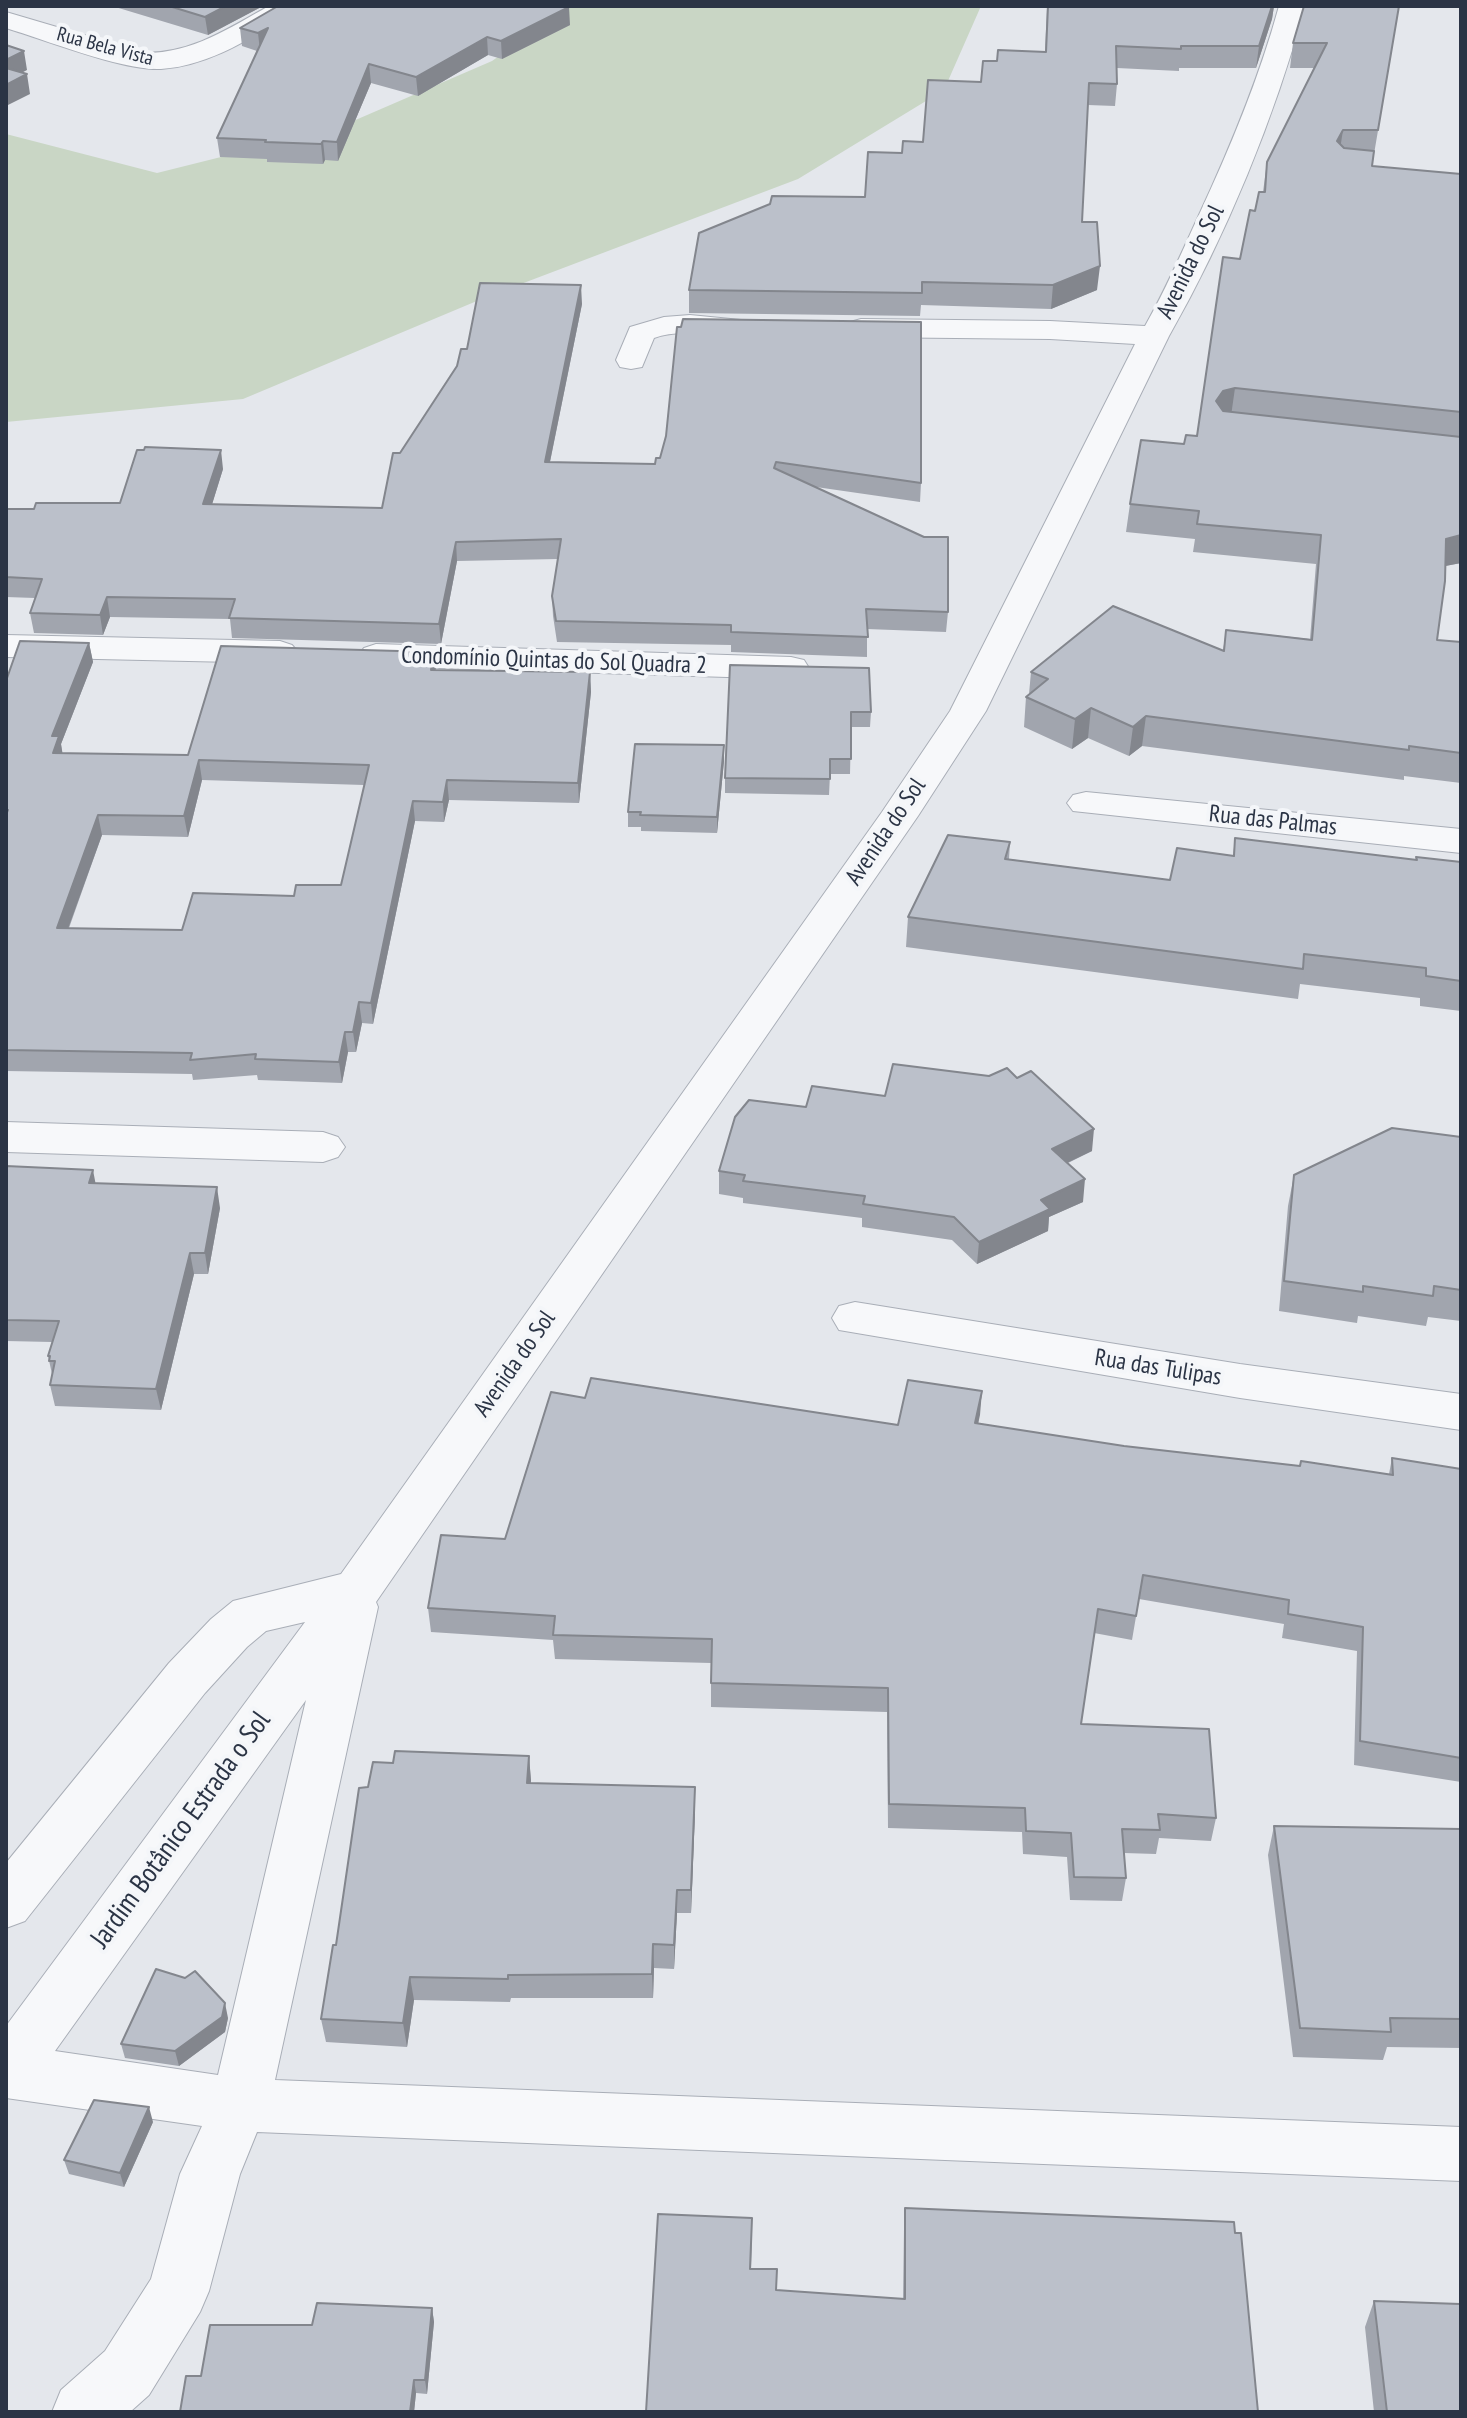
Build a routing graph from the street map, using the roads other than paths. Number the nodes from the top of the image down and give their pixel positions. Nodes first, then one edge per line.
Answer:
1 (288, 6) edge
2 (1292, 6) edge
3 (6, 20) edge
4 (772, 327) edge
5 (828, 328) edge
6 (1154, 336) junction
7 (631, 360) dead end
8 (6, 646) edge
9 (830, 669) edge
10 (1086, 803) dead end
11 (1461, 841) edge
12 (6, 1137) edge
13 (323, 1147) dead end
14 (855, 1318) dead end
15 (1461, 1412) edge
16 (357, 1590) junction
17 (6, 1904) edge
18 (6, 2071) edge
19 (240, 2105) junction
20 (1461, 2154) edge
21 (83, 2412) edge

1 - 3 street, Rua Bela Vista
2 - 6 street, Avenida do Sol
4 - 7 street
5 - 6 street
6 - 16 street, Avenida do Sol
8 - 9 street, Condomínio Quintas do Sol Quadra 2
10 - 11 street, Rua das Palmas
12 - 13 street
14 - 15 street, Rua das Tulipas
16 - 17 street
16 - 18 street, Jardim Botânico Estrada o Sol
16 - 19 street
18 - 19 street
19 - 20 street
19 - 21 street

